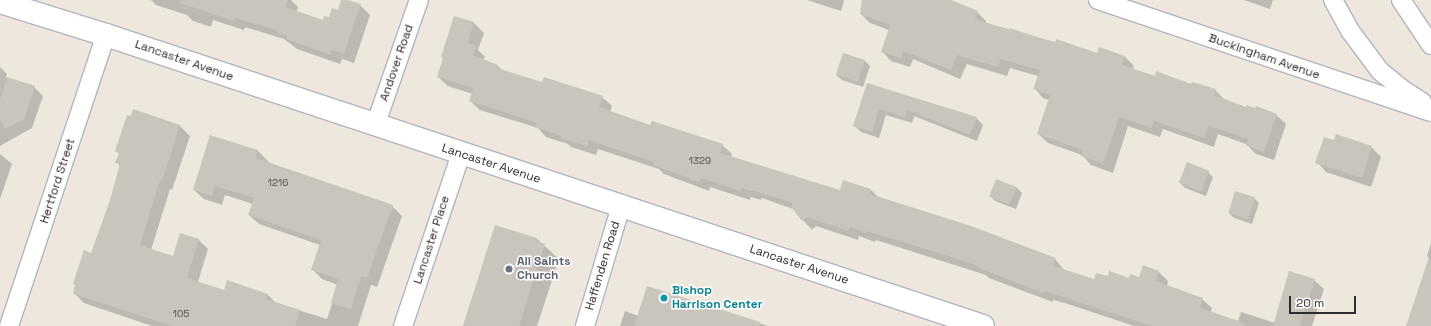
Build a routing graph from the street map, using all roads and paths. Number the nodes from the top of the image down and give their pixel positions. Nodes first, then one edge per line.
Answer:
1 (419, 0) edge
2 (1098, 0) edge
3 (1333, 0) edge
4 (1401, 0) edge
5 (0, 2) edge
6 (106, 35) junction
7 (1431, 46) edge
8 (1431, 107) edge
9 (1431, 112) edge
10 (375, 126) junction
11 (461, 154) junction
12 (621, 206) junction
13 (9, 326) edge
14 (403, 326) edge
15 (584, 326) edge
16 (983, 326) edge

1 - 10 street, Andover Road
2 - 9 street, Buckingham Avenue
3 - 8 street
4 - 7 street
5 - 6 street, Lancaster Avenue
6 - 10 street, Lancaster Avenue
6 - 13 street, Hertford Street
10 - 11 street, Lancaster Avenue
11 - 12 street, Lancaster Avenue
11 - 14 street, Lancaster Place
12 - 15 street, Haffenden Road
12 - 16 street, Lancaster Avenue

